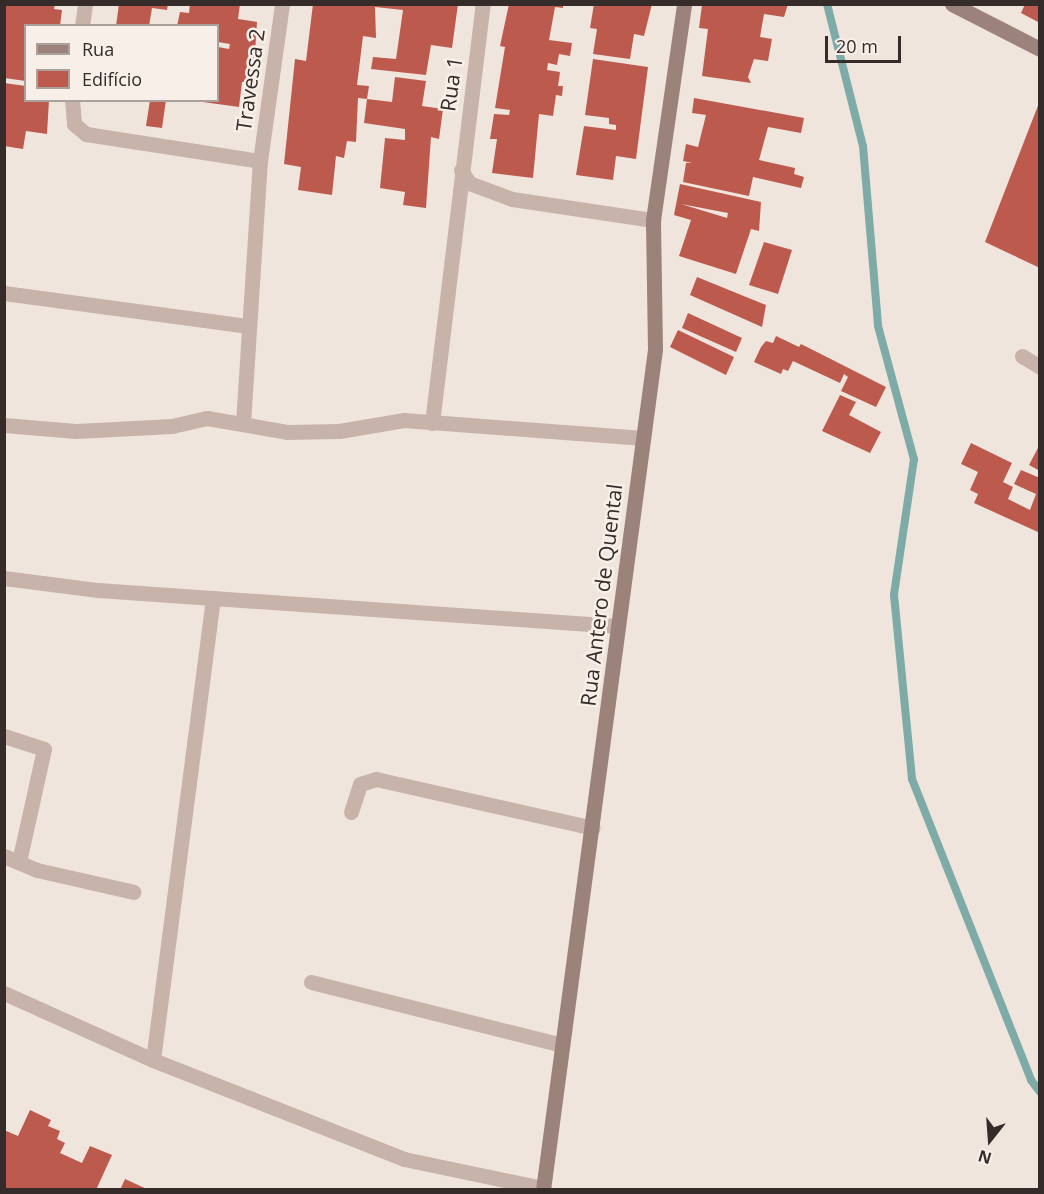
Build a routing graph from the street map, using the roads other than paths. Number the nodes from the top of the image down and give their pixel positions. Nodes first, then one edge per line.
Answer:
1 (85, 4) edge
2 (282, 4) edge
3 (483, 4) edge
4 (684, 4) edge
5 (952, 4) edge
6 (82, 24) edge
7 (1040, 49) edge
8 (72, 104) edge
9 (260, 161) junction
10 (461, 170) junction
11 (653, 220) junction
12 (4, 293) edge
13 (249, 326) junction
14 (1022, 356) dead end
15 (1040, 367) edge
16 (243, 423) junction
17 (432, 423) junction
18 (4, 425) edge
19 (643, 438) junction
20 (4, 578) edge
21 (213, 598) junction
22 (618, 626) junction
23 (4, 736) edge
24 (351, 812) dead end
25 (593, 828) junction
26 (12, 859) edge
27 (134, 892) dead end
28 (311, 982) dead end
29 (4, 993) edge
30 (562, 1045) junction
31 (153, 1060) junction
32 (543, 1189) edge

1 - 6 street
2 - 9 street, Travessa 2
3 - 10 street, Rua 1
4 - 11 street, Rua Antero de Quental
5 - 7 street
8 - 9 street
9 - 13 street, Travessa 2
10 - 11 street
10 - 17 street, Rua 1
11 - 19 street, Rua Antero de Quental
12 - 13 street
13 - 16 street, Travessa 2
14 - 15 street
16 - 17 street
16 - 18 street
17 - 19 street
19 - 22 street, Rua Antero de Quental
20 - 21 street
21 - 22 street
21 - 31 street
22 - 25 street, Rua Antero de Quental
23 - 26 street
24 - 25 street
25 - 30 street, Rua Antero de Quental
26 - 27 street
28 - 30 street
29 - 31 street
30 - 32 street, Rua Antero de Quental
31 - 32 street

